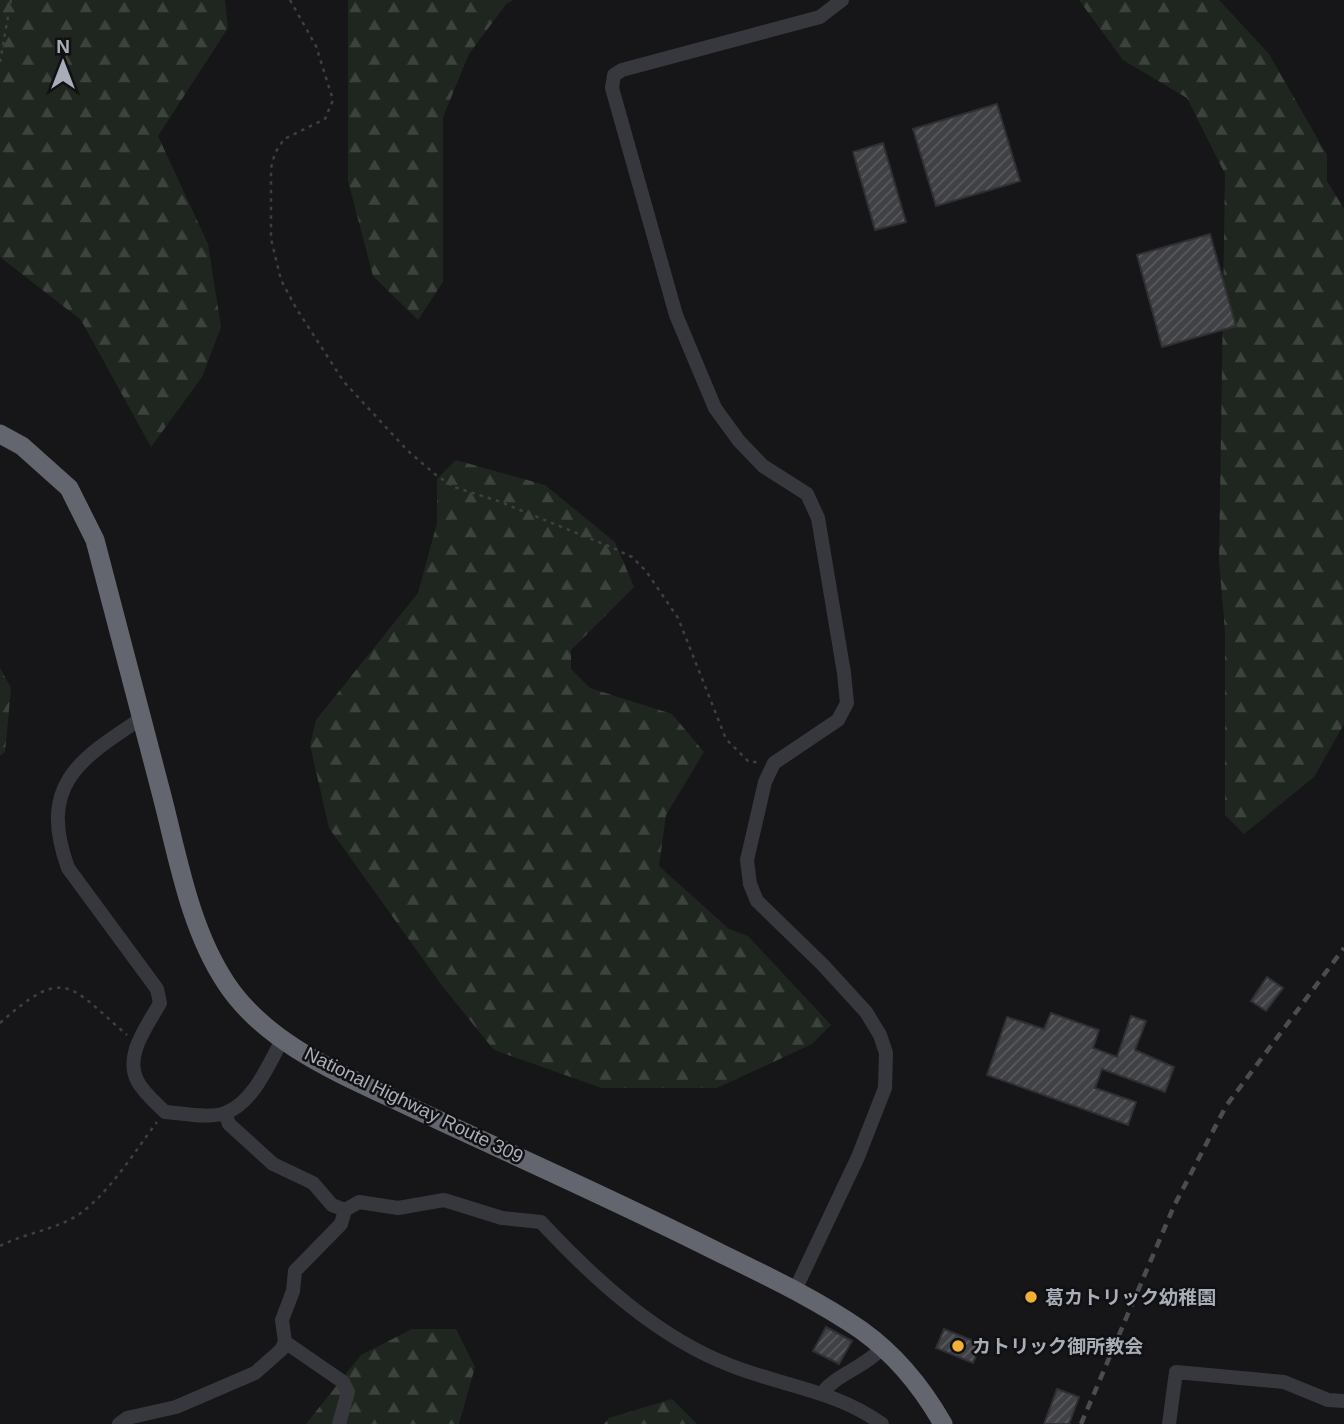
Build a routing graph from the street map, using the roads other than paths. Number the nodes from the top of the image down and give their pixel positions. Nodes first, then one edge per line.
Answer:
1 (842, 0) edge
2 (0, 433) edge
3 (142, 718) junction
4 (282, 1040) junction
5 (225, 1113) junction
6 (345, 1210) junction
7 (795, 1290) junction
8 (285, 1342) junction
9 (882, 1348) junction
10 (822, 1393) junction
11 (1344, 1401) edge
12 (119, 1424) edge
13 (339, 1424) edge
14 (882, 1424) edge
15 (943, 1424) edge
16 (1169, 1424) edge

1 - 7 street
2 - 3 highway, National Highway Route 309
3 - 4 highway, National Highway Route 309
3 - 5 street
4 - 5 street
4 - 7 highway, National Highway Route 309
5 - 6 street
6 - 8 street
6 - 10 street
7 - 9 highway, National Highway Route 309
8 - 12 street
8 - 13 street
9 - 10 street
9 - 15 highway, National Highway Route 309
10 - 14 street
11 - 16 street

